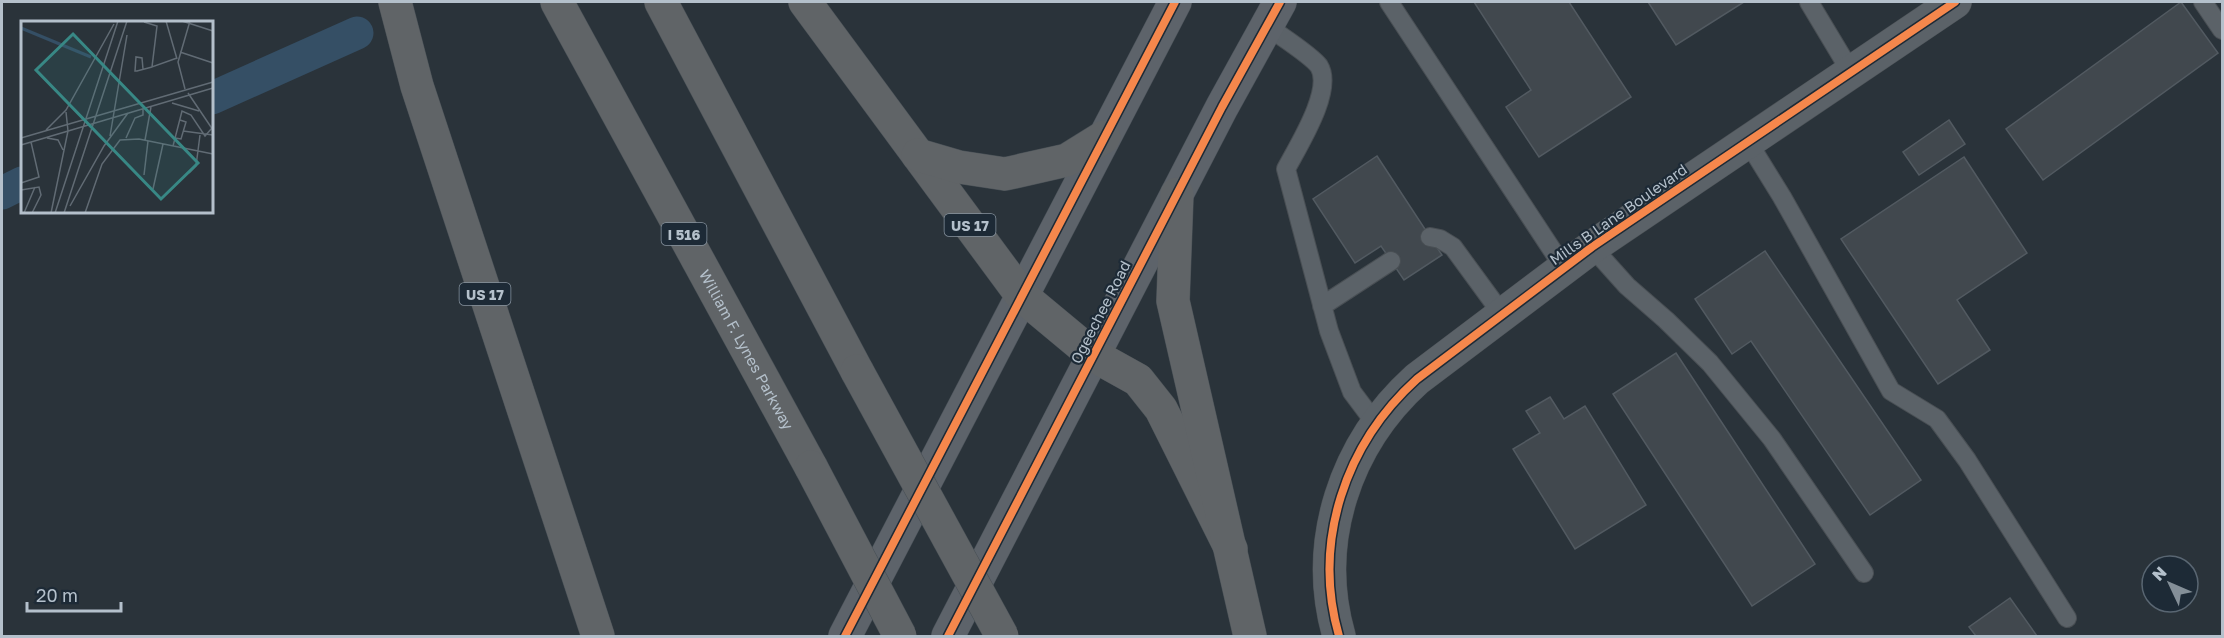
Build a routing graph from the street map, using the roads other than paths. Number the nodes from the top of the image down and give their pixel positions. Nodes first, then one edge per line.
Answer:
1 (395, 2) edge
2 (557, 2) edge
3 (661, 2) edge
4 (805, 2) edge
5 (1175, 2) edge
6 (1389, 2) edge
7 (1809, 2) edge
8 (1955, 2) edge
9 (2203, 2) edge
10 (1274, 14) edge
11 (2223, 30) edge
12 (1851, 72) junction
13 (1104, 137) junction
14 (1748, 142) junction
15 (918, 155) junction
16 (1177, 194) junction
17 (1430, 237) dead end
18 (1592, 247) junction
19 (1391, 261) dead end
20 (1564, 268) junction
21 (1023, 296) junction
22 (1322, 306) junction
23 (1502, 314) junction
24 (1093, 355) junction
25 (1376, 424) junction
26 (1231, 549) junction
27 (1864, 573) dead end
28 (2067, 618) dead end
29 (598, 636) edge
30 (845, 636) edge
31 (900, 636) edge
32 (948, 636) edge
33 (1002, 636) edge
34 (1250, 636) edge
35 (1340, 636) edge

1 - 29 highway, US 17
2 - 31 highway, William F. Lynes Parkway / I 516, bridge
3 - 33 highway, bridge
4 - 15 highway, US 17
5 - 13 main road
6 - 20 lane
7 - 12 lane
8 - 12 street, Mills B Lane Boulevard
9 - 11 lane
10 - 16 main road, Ogeechee Road
10 - 22 lane
12 - 14 street, Mills B Lane Boulevard
13 - 15 highway
13 - 21 main road
14 - 18 street, Mills B Lane Boulevard
14 - 28 lane
15 - 21 highway, US 17
16 - 24 main road, Ogeechee Road
16 - 26 highway
17 - 23 lane
18 - 20 street, Mills B Lane Boulevard
18 - 27 lane
19 - 22 lane
20 - 23 street, Mills B Lane Boulevard
21 - 24 highway, US 17
21 - 30 main road
22 - 25 lane
23 - 25 street, Mills B Lane Boulevard
24 - 26 highway
24 - 32 main road, Ogeechee Road
25 - 35 street, Mills B Lane Boulevard
26 - 34 highway

